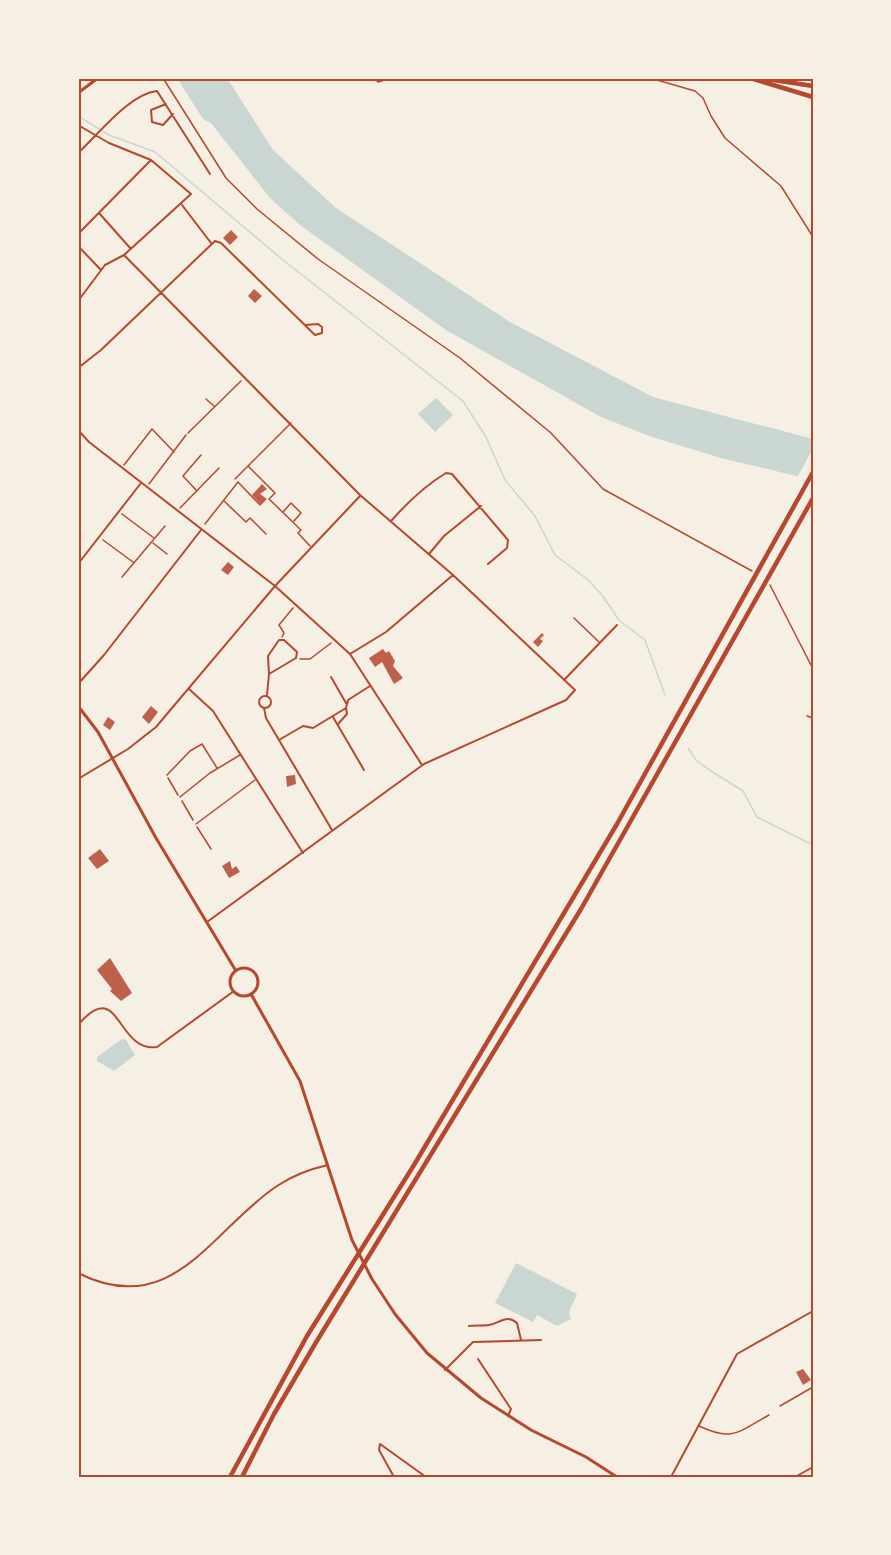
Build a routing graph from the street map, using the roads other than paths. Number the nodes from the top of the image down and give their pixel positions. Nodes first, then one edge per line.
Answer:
1 (98, 78) edge
2 (750, 78) edge
3 (758, 78) edge
4 (813, 86) edge
5 (78, 93) edge
6 (813, 97) edge
7 (166, 104) junction
8 (173, 114) junction
9 (78, 125) edge
10 (97, 135) junction
11 (78, 153) edge
12 (151, 160) junction
13 (210, 174) dead end
14 (182, 205) junction
15 (99, 213) junction
16 (78, 234) edge
17 (211, 243) junction
18 (78, 246) edge
19 (131, 249) junction
20 (124, 255) junction
21 (101, 270) junction
22 (161, 292) junction
23 (78, 302) edge
24 (305, 325) junction
25 (78, 368) edge
26 (291, 423) junction
27 (78, 430) edge
28 (81, 435) junction
29 (78, 438) edge
30 (249, 466) junction
31 (813, 472) edge
32 (235, 479) dead end
33 (141, 483) junction
34 (360, 495) junction
35 (813, 498) edge
36 (481, 506) junction
37 (283, 512) junction
38 (391, 521) junction
39 (293, 522) junction
40 (201, 530) junction
41 (312, 547) junction
42 (429, 554) junction
43 (78, 564) edge
44 (488, 564) dead end
45 (453, 575) junction
46 (275, 586) junction
47 (574, 618) dead end
48 (617, 625) dead end
49 (600, 643) junction
50 (350, 654) junction
51 (268, 674) junction
52 (331, 677) dead end
53 (564, 680) junction
54 (78, 684) edge
55 (371, 686) junction
56 (189, 689) junction
57 (267, 697) junction
58 (346, 704) junction
59 (78, 706) edge
60 (264, 708) junction
61 (346, 708) junction
62 (333, 717) junction
63 (338, 724) junction
64 (279, 740) junction
65 (241, 755) junction
66 (111, 758) junction
67 (422, 765) junction
68 (217, 768) junction
69 (364, 770) dead end
70 (167, 775) road end
71 (78, 779) edge
72 (256, 780) junction
73 (180, 797) road end
74 (196, 824) road end
75 (333, 830) junction
76 (303, 853) junction
77 (207, 922) junction
78 (236, 971) junction
79 (234, 991) junction
80 (251, 994) junction
81 (78, 1025) edge
82 (328, 1165) junction
83 (78, 1273) edge
84 (813, 1311) edge
85 (469, 1326) dead end
86 (521, 1340) junction
87 (541, 1340) dead end
88 (478, 1359) dead end
89 (445, 1370) junction
90 (813, 1387) edge
91 (780, 1406) dead end
92 (769, 1415) dead end
93 (508, 1416) junction
94 (699, 1426) junction
95 (813, 1467) edge
96 (230, 1477) edge
97 (242, 1477) edge
98 (394, 1477) edge
99 (426, 1477) edge
100 (618, 1477) edge
101 (672, 1477) edge
102 (795, 1477) edge

1 - 5 street
2 - 6 highway
3 - 4 highway
7 - 8 street
7 - 8 street
7 - 10 street
8 - 13 street
9 - 10 street
10 - 11 street
10 - 12 street
12 - 14 street
12 - 15 street
14 - 17 street
14 - 19 street
15 - 16 street
15 - 19 street
17 - 22 street
17 - 24 street
18 - 21 street
19 - 20 street
20 - 21 street
20 - 22 street
21 - 23 street
22 - 25 street
22 - 26 street
24 - 24 street
26 - 30 lane
26 - 34 street
27 - 28 street
28 - 29 street
28 - 33 street
30 - 32 lane
30 - 37 lane
31 - 96 highway
33 - 40 street
33 - 43 street
34 - 38 street
34 - 41 street
35 - 97 highway
36 - 38 street
36 - 42 street
36 - 44 street
37 - 39 lane
37 - 39 lane
38 - 42 street
39 - 41 lane
40 - 46 street
40 - 54 street
41 - 46 street
42 - 45 street
45 - 50 street
45 - 53 street
46 - 50 street
46 - 56 street
47 - 49 lane
48 - 49 street
49 - 53 street
50 - 55 street
51 - 51 street
51 - 57 street
52 - 58 street
53 - 67 street
55 - 58 street
55 - 67 street
56 - 65 street
56 - 66 street
57 - 60 street
57 - 60 street
58 - 61 street
59 - 66 street
60 - 64 street
61 - 62 street
61 - 63 street
62 - 63 street
62 - 64 street
63 - 69 street
64 - 75 street
65 - 68 lane
65 - 72 street
66 - 71 street
66 - 77 street
67 - 75 street
68 - 70 lane
68 - 73 lane
72 - 74 lane
72 - 76 street
75 - 76 street
76 - 77 street
77 - 78 street
78 - 79 street
78 - 80 street
79 - 80 street
79 - 81 street
80 - 82 street
82 - 83 street
82 - 89 street
84 - 94 street
85 - 86 street
86 - 87 street
86 - 89 street
88 - 93 street
89 - 93 street
90 - 91 lane
92 - 94 lane
93 - 100 street
94 - 101 street
95 - 102 street
98 - 99 street

